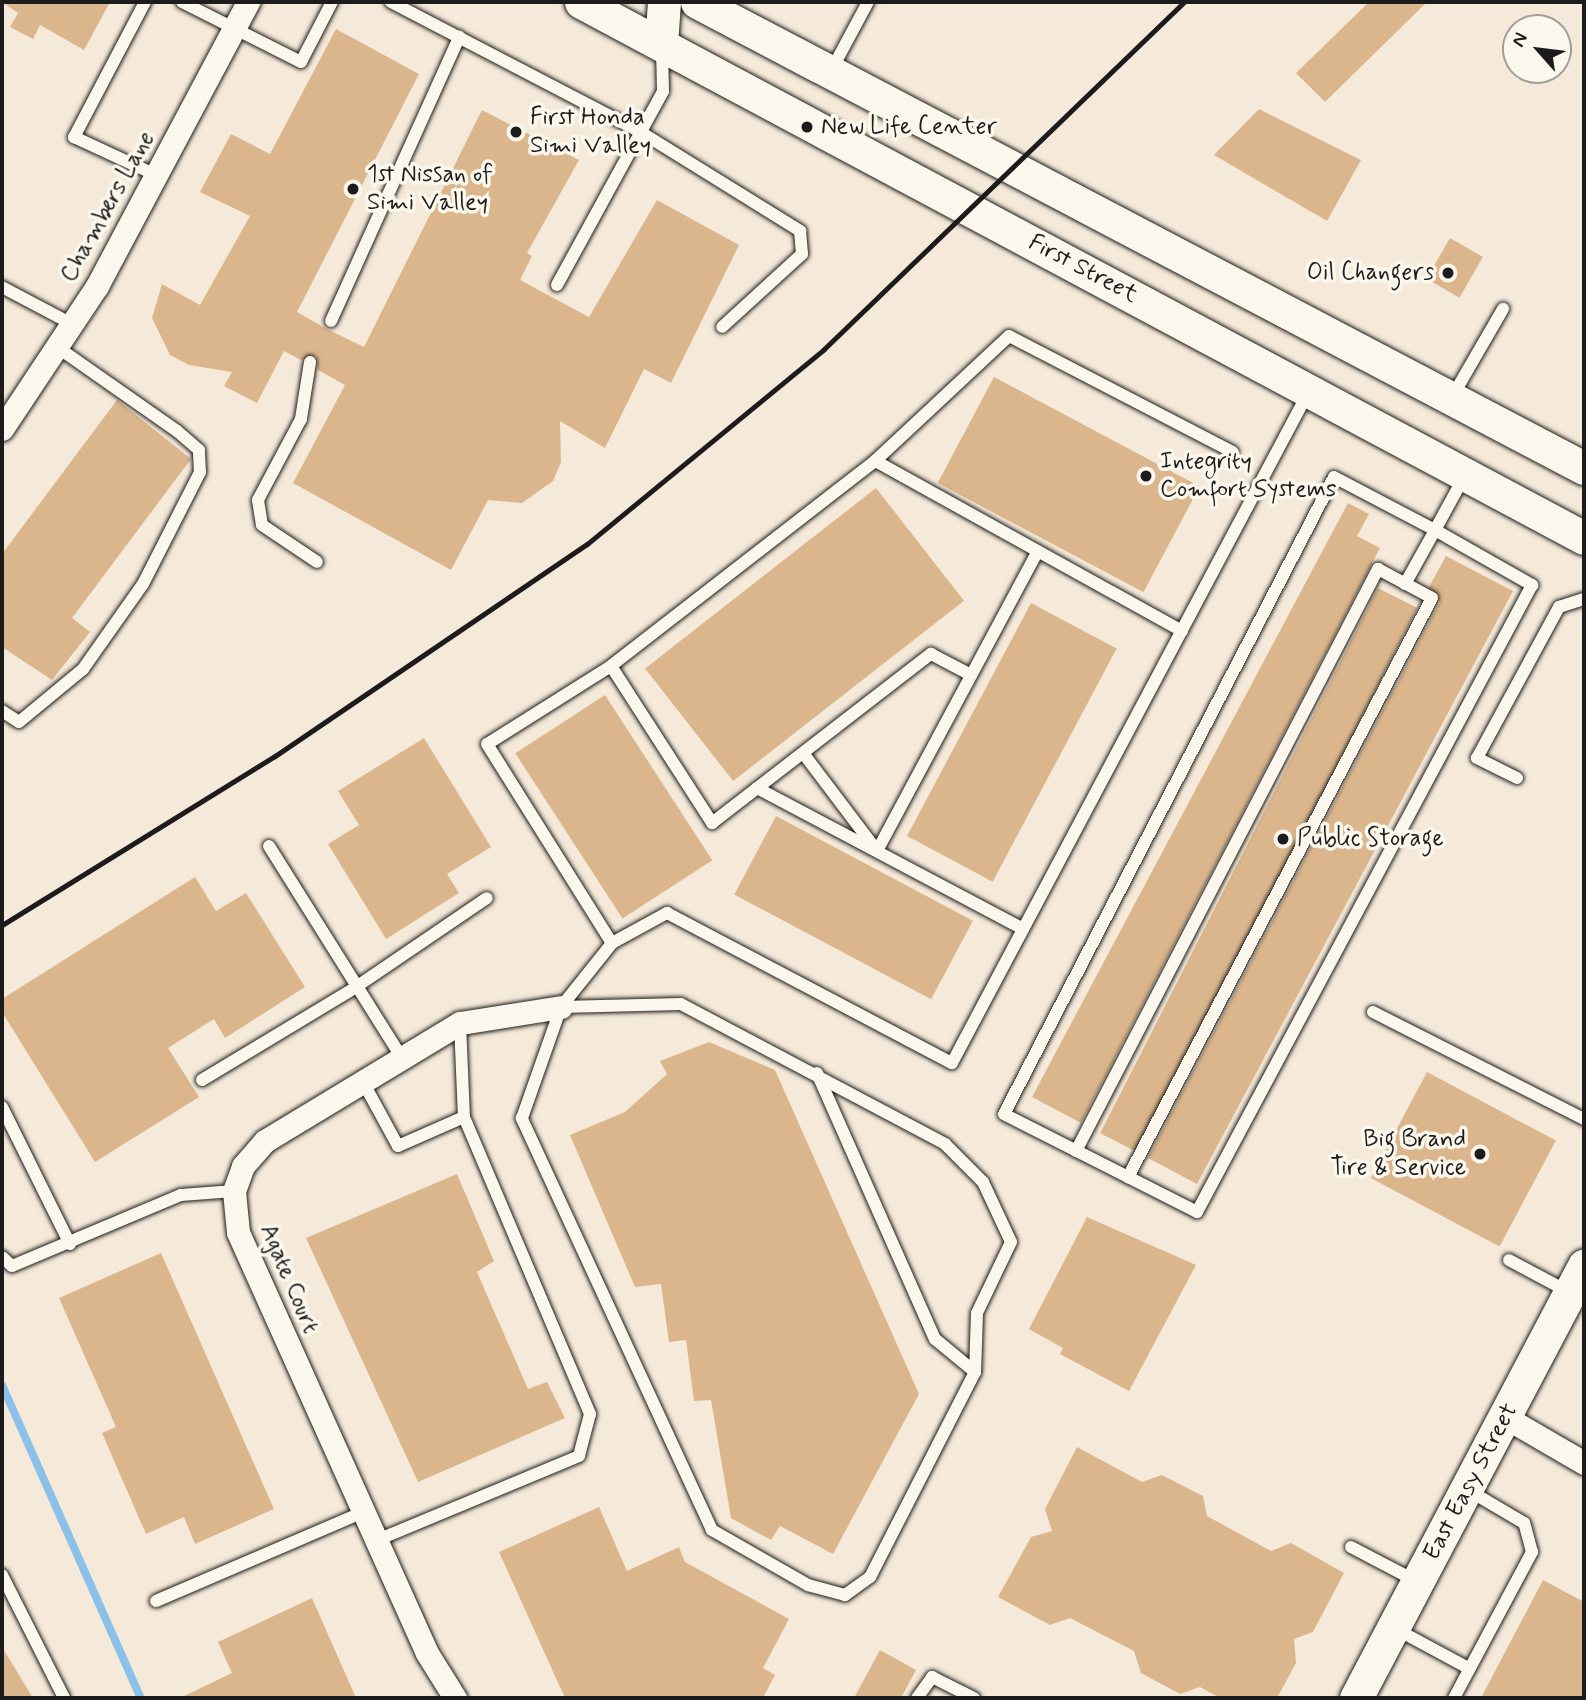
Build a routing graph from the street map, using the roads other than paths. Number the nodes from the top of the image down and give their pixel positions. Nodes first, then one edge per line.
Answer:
1 (145, 2) edge
2 (182, 2) edge
3 (248, 2) edge
4 (332, 2) edge
5 (391, 2) edge
6 (581, 2) edge
7 (664, 2) edge
8 (697, 2) edge
9 (868, 2) edge
10 (233, 29) junction
11 (459, 37) junction
12 (661, 44) junction
13 (830, 72) junction
14 (639, 131) junction
15 (156, 176) junction
16 (557, 285) dead end
17 (2, 288) edge
18 (1503, 309) dead end
19 (331, 321) dead end
20 (72, 324) junction
21 (722, 327) dead end
22 (57, 347) junction
23 (310, 362) dead end
24 (1310, 390) junction
25 (1452, 398) junction
26 (2, 429) edge
27 (1233, 452) dead end
28 (875, 461) junction
29 (1584, 468) edge
30 (1466, 474) junction
31 (1434, 530) junction
32 (1584, 538) edge
33 (1037, 552) junction
34 (317, 562) dead end
35 (1405, 584) junction
36 (1584, 599) edge
37 (1182, 631) junction
38 (611, 666) junction
39 (971, 675) junction
40 (2, 711) edge
41 (803, 753) junction
42 (1517, 778) dead end
43 (757, 788) junction
44 (270, 846) dead end
45 (877, 851) junction
46 (488, 898) dead end
47 (1023, 929) junction
48 (612, 943) junction
49 (356, 987) junction
50 (561, 1007) junction
51 (1373, 1012) dead end
52 (460, 1023) junction
53 (402, 1058) junction
54 (817, 1073) junction
55 (202, 1080) dead end
56 (363, 1082) junction
57 (2, 1107) edge
58 (464, 1117) junction
59 (1584, 1119) edge
60 (1076, 1151) junction
61 (1128, 1177) junction
62 (234, 1191) junction
63 (70, 1244) junction
64 (2, 1257) edge
65 (1509, 1260) dead end
66 (1577, 1279) edge
67 (975, 1372) junction
68 (1505, 1417) junction
69 (1584, 1463) edge
70 (1467, 1489) junction
71 (364, 1512) junction
72 (377, 1540) junction
73 (1351, 1547) dead end
74 (2, 1575) edge
75 (1418, 1582) junction
76 (156, 1601) dead end
77 (1394, 1628) junction
78 (1470, 1669) junction
79 (64, 1698) edge
80 (455, 1698) edge
81 (917, 1698) edge
82 (974, 1698) edge
83 (1356, 1698) edge
84 (1454, 1698) edge

1 - 15 lane
2 - 10 lane
3 - 10 street, Chambers Lane
4 - 10 lane
5 - 11 lane
6 - 12 main road, First Street
7 - 12 main road
8 - 13 main road
9 - 13 lane
10 - 15 street, Chambers Lane
11 - 14 lane
11 - 19 lane
12 - 14 lane
12 - 24 main road, First Street
13 - 25 main road
14 - 16 lane
14 - 21 lane
15 - 20 street, Chambers Lane
17 - 20 lane
18 - 25 lane
20 - 22 street, Chambers Lane
22 - 26 street, Chambers Lane
22 - 40 lane
23 - 34 lane
24 - 30 main road, First Street
24 - 37 lane
25 - 29 main road
27 - 28 lane
28 - 33 lane
28 - 38 lane
30 - 31 lane
30 - 32 main road, First Street
31 - 35 lane
31 - 60 lane
31 - 61 lane
33 - 37 lane
33 - 39 lane
35 - 60 lane
35 - 61 lane
36 - 42 lane
37 - 47 lane
38 - 43 lane
38 - 48 lane
39 - 41 lane
39 - 45 lane
41 - 43 lane
41 - 45 lane
43 - 45 lane
44 - 49 lane
45 - 47 lane
46 - 49 lane
47 - 48 lane
48 - 50 lane
49 - 53 lane
49 - 55 lane
50 - 52 street
50 - 54 lane
50 - 67 lane
51 - 59 lane
52 - 53 street
52 - 58 lane
53 - 56 street
54 - 67 lane
54 - 67 lane
56 - 58 lane
56 - 62 street
57 - 63 lane
58 - 72 lane
60 - 61 lane
62 - 63 lane
62 - 71 street, Agate Court
63 - 64 lane
65 - 66 lane
66 - 68 main road, East Easy Street
68 - 69 street
68 - 70 main road, East Easy Street
70 - 75 main road, East Easy Street
70 - 78 lane
71 - 72 street, Agate Court
71 - 76 lane
72 - 80 street, Agate Court
73 - 75 lane
74 - 79 lane
75 - 77 main road, East Easy Street
77 - 78 lane
77 - 83 main road, East Easy Street
78 - 84 lane
81 - 82 lane

